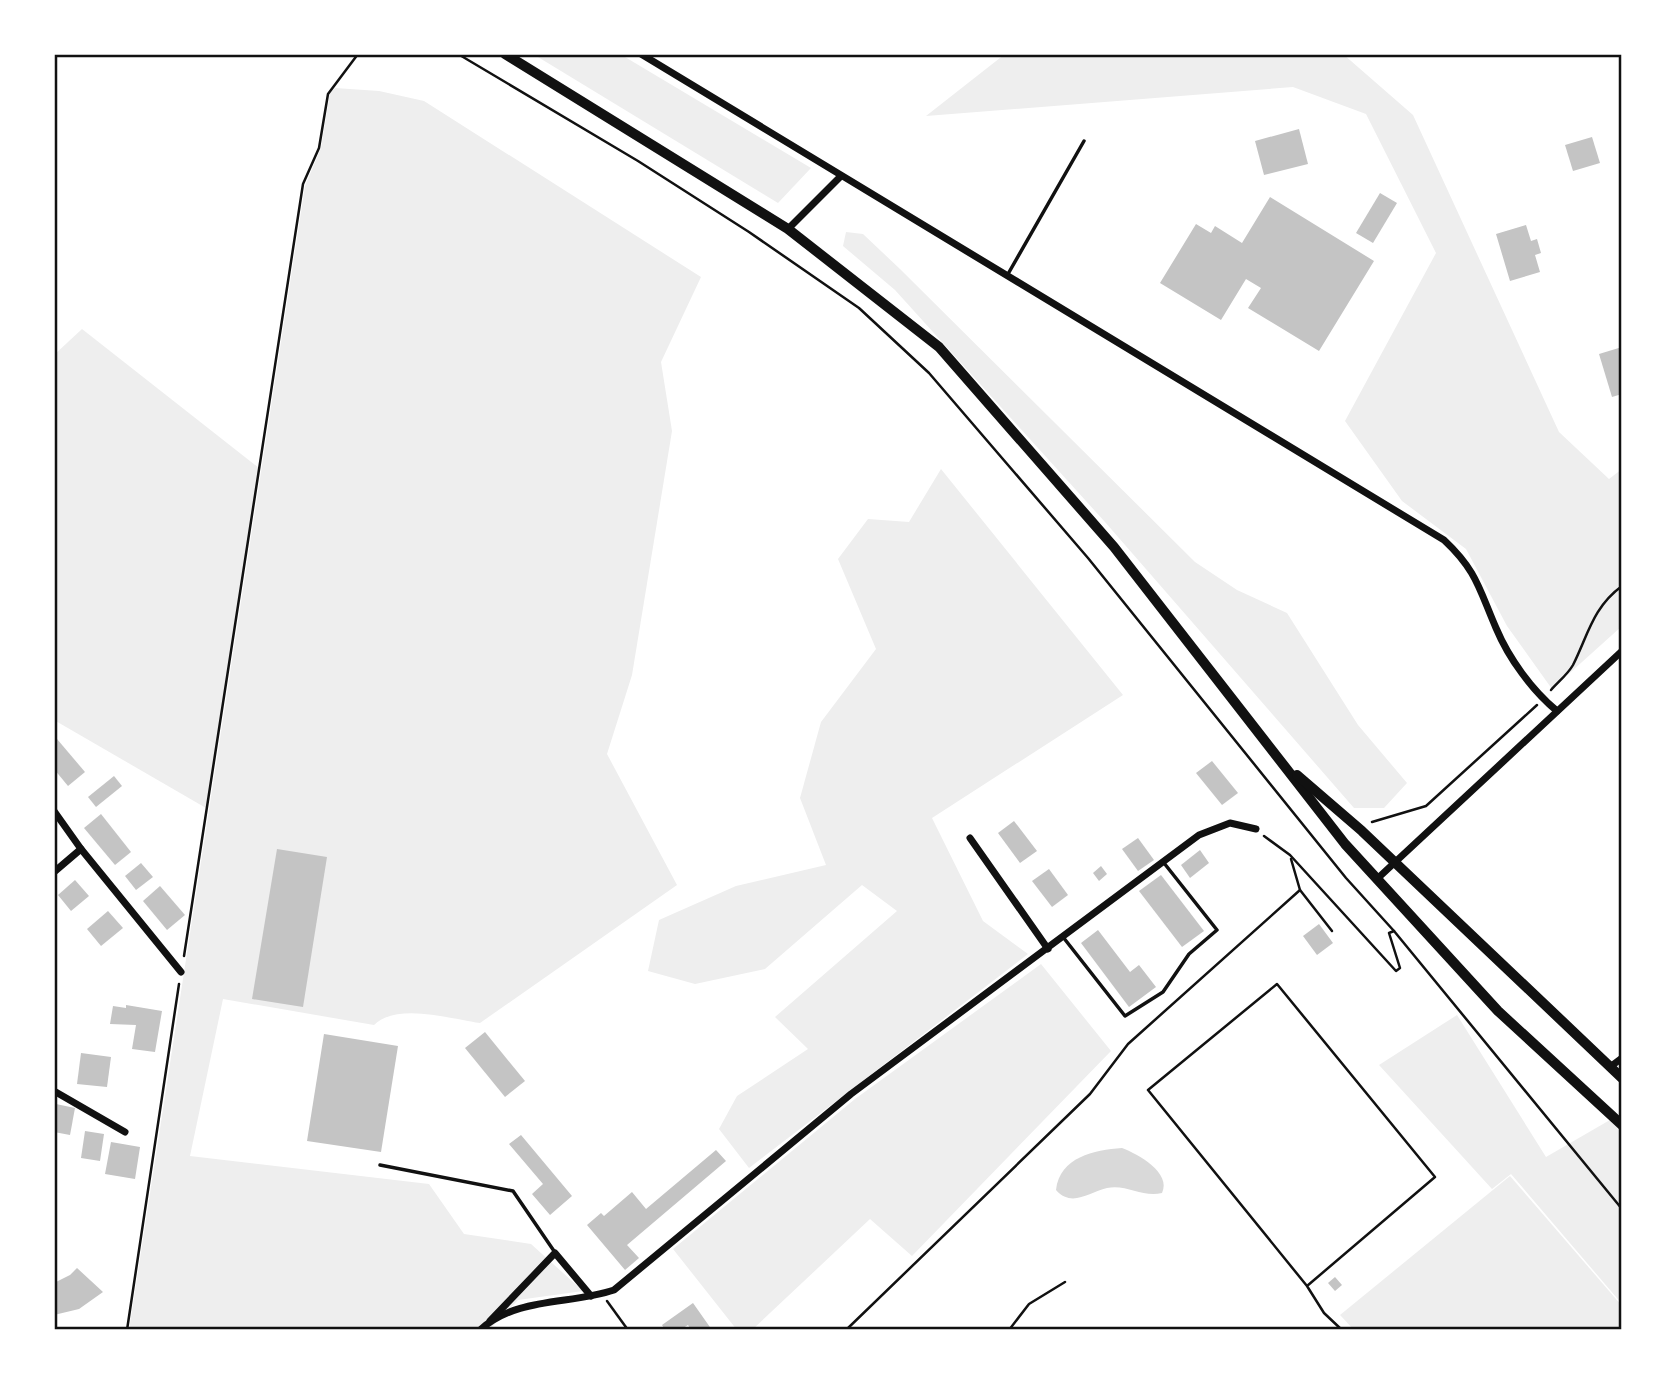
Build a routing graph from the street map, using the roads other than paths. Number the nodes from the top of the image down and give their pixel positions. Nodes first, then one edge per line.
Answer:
1 (505, 54) edge
2 (641, 54) edge
3 (1084, 141) dead end
4 (841, 176) junction
5 (788, 229) junction
6 (1007, 276) junction
7 (1622, 651) edge
8 (1557, 711) junction
9 (1276, 757) junction
10 (54, 811) edge
11 (1256, 830) road end
12 (970, 838) dead end
13 (81, 849) junction
14 (1163, 862) junction
15 (1394, 862) junction
16 (54, 872) edge
17 (1377, 879) junction
18 (1063, 937) junction
19 (1048, 949) junction
20 (181, 972) road end
21 (1622, 1058) edge
22 (1609, 1068) junction
23 (1622, 1078) edge
24 (54, 1091) edge
25 (1622, 1125) edge
26 (125, 1132) dead end
27 (380, 1165) dead end
28 (555, 1253) junction
29 (591, 1296) junction
30 (483, 1327) edge

1 - 5 main road
2 - 4 street
3 - 6 lane
4 - 5 street
4 - 6 street
5 - 9 main road
6 - 8 street
7 - 8 street
8 - 15 street
9 - 15 main road
9 - 17 main road
10 - 13 street
11 - 14 street
12 - 19 street
13 - 16 street
13 - 20 street
14 - 18 street
14 - 18 lane
15 - 17 street
15 - 22 main road
17 - 25 main road
18 - 19 street
19 - 29 street
21 - 22 street
22 - 23 main road
24 - 26 street
27 - 28 lane
28 - 29 street
28 - 30 street
29 - 30 street

